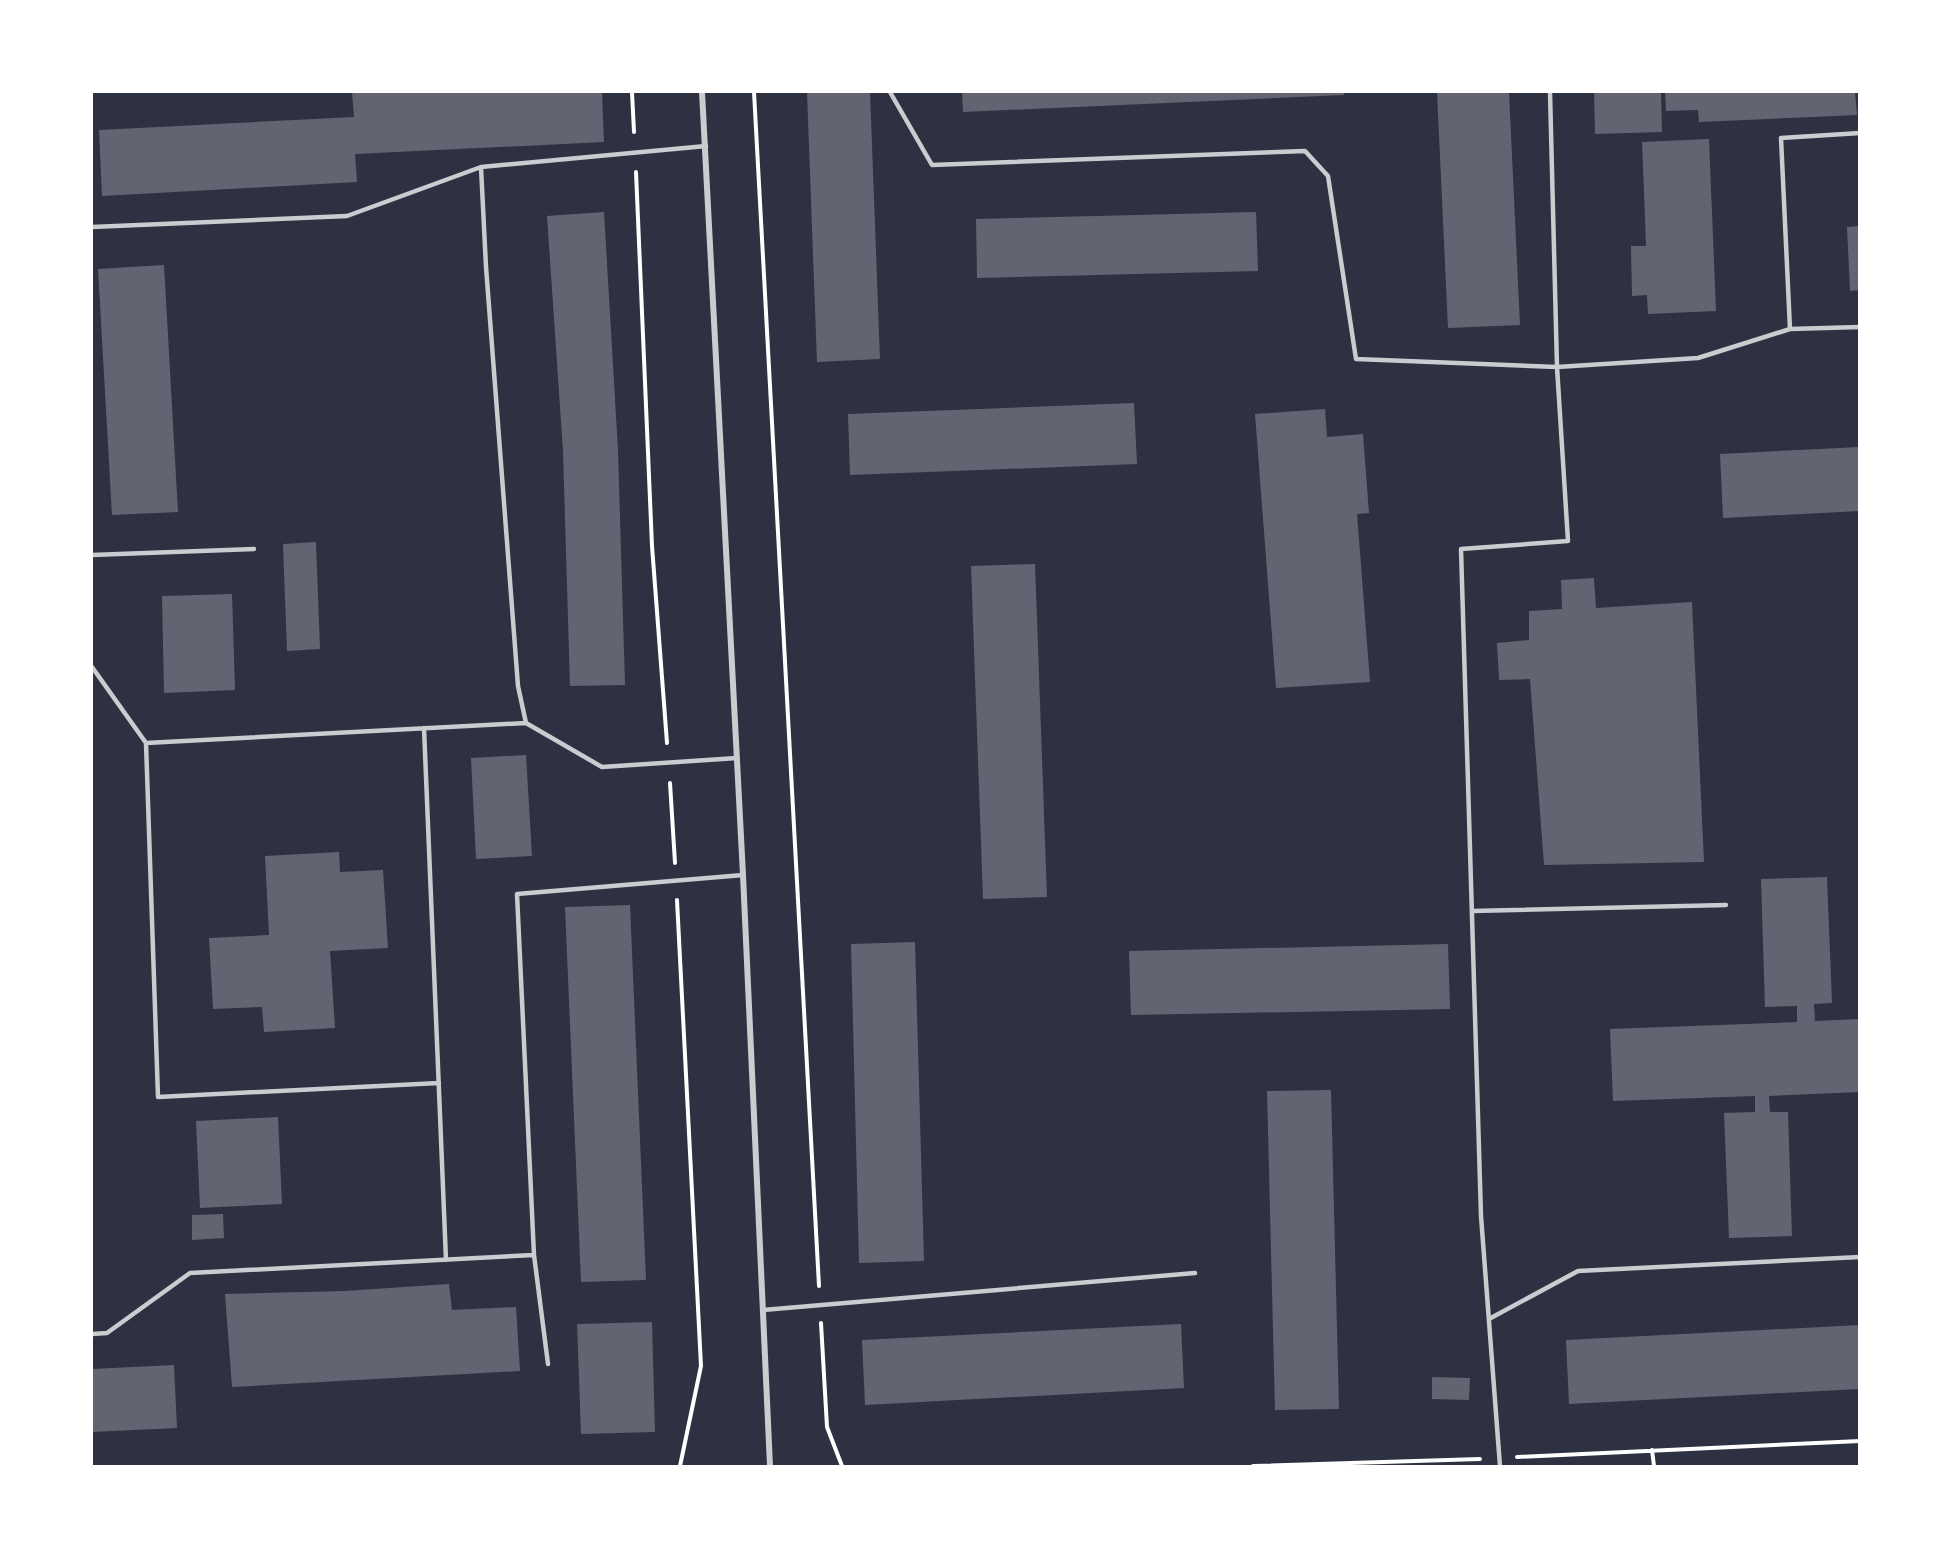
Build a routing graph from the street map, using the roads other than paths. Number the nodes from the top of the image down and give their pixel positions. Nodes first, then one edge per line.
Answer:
1 (702, 92) edge
2 (890, 92) edge
3 (1550, 92) edge
4 (1860, 133) edge
5 (706, 146) junction
6 (481, 167) junction
7 (92, 227) edge
8 (1860, 327) edge
9 (1790, 329) junction
10 (1557, 367) junction
11 (254, 549) dead end
12 (92, 555) edge
13 (92, 668) edge
14 (526, 723) junction
15 (424, 728) junction
16 (146, 742) junction
17 (736, 758) junction
18 (742, 875) junction
19 (1726, 905) dead end
20 (1472, 911) junction
21 (440, 1083) junction
22 (534, 1255) junction
23 (1860, 1257) edge
24 (446, 1260) junction
25 (1195, 1273) dead end
26 (764, 1310) junction
27 (1489, 1319) junction
28 (92, 1334) edge
29 (548, 1364) dead end
30 (770, 1467) edge
31 (1500, 1467) edge

1 - 5 street
2 - 10 lane
3 - 10 lane
4 - 9 lane
5 - 6 lane
5 - 17 street
6 - 7 lane
6 - 14 lane
8 - 9 lane
9 - 10 lane
10 - 20 lane
11 - 12 lane
13 - 16 lane
14 - 15 lane
14 - 17 lane
15 - 16 lane
15 - 21 lane
16 - 21 lane
17 - 18 street
18 - 22 lane
18 - 26 street
19 - 20 lane
20 - 27 lane
21 - 24 lane
22 - 24 lane
22 - 29 lane
23 - 27 lane
24 - 28 lane
25 - 26 lane
26 - 30 street
27 - 31 lane

